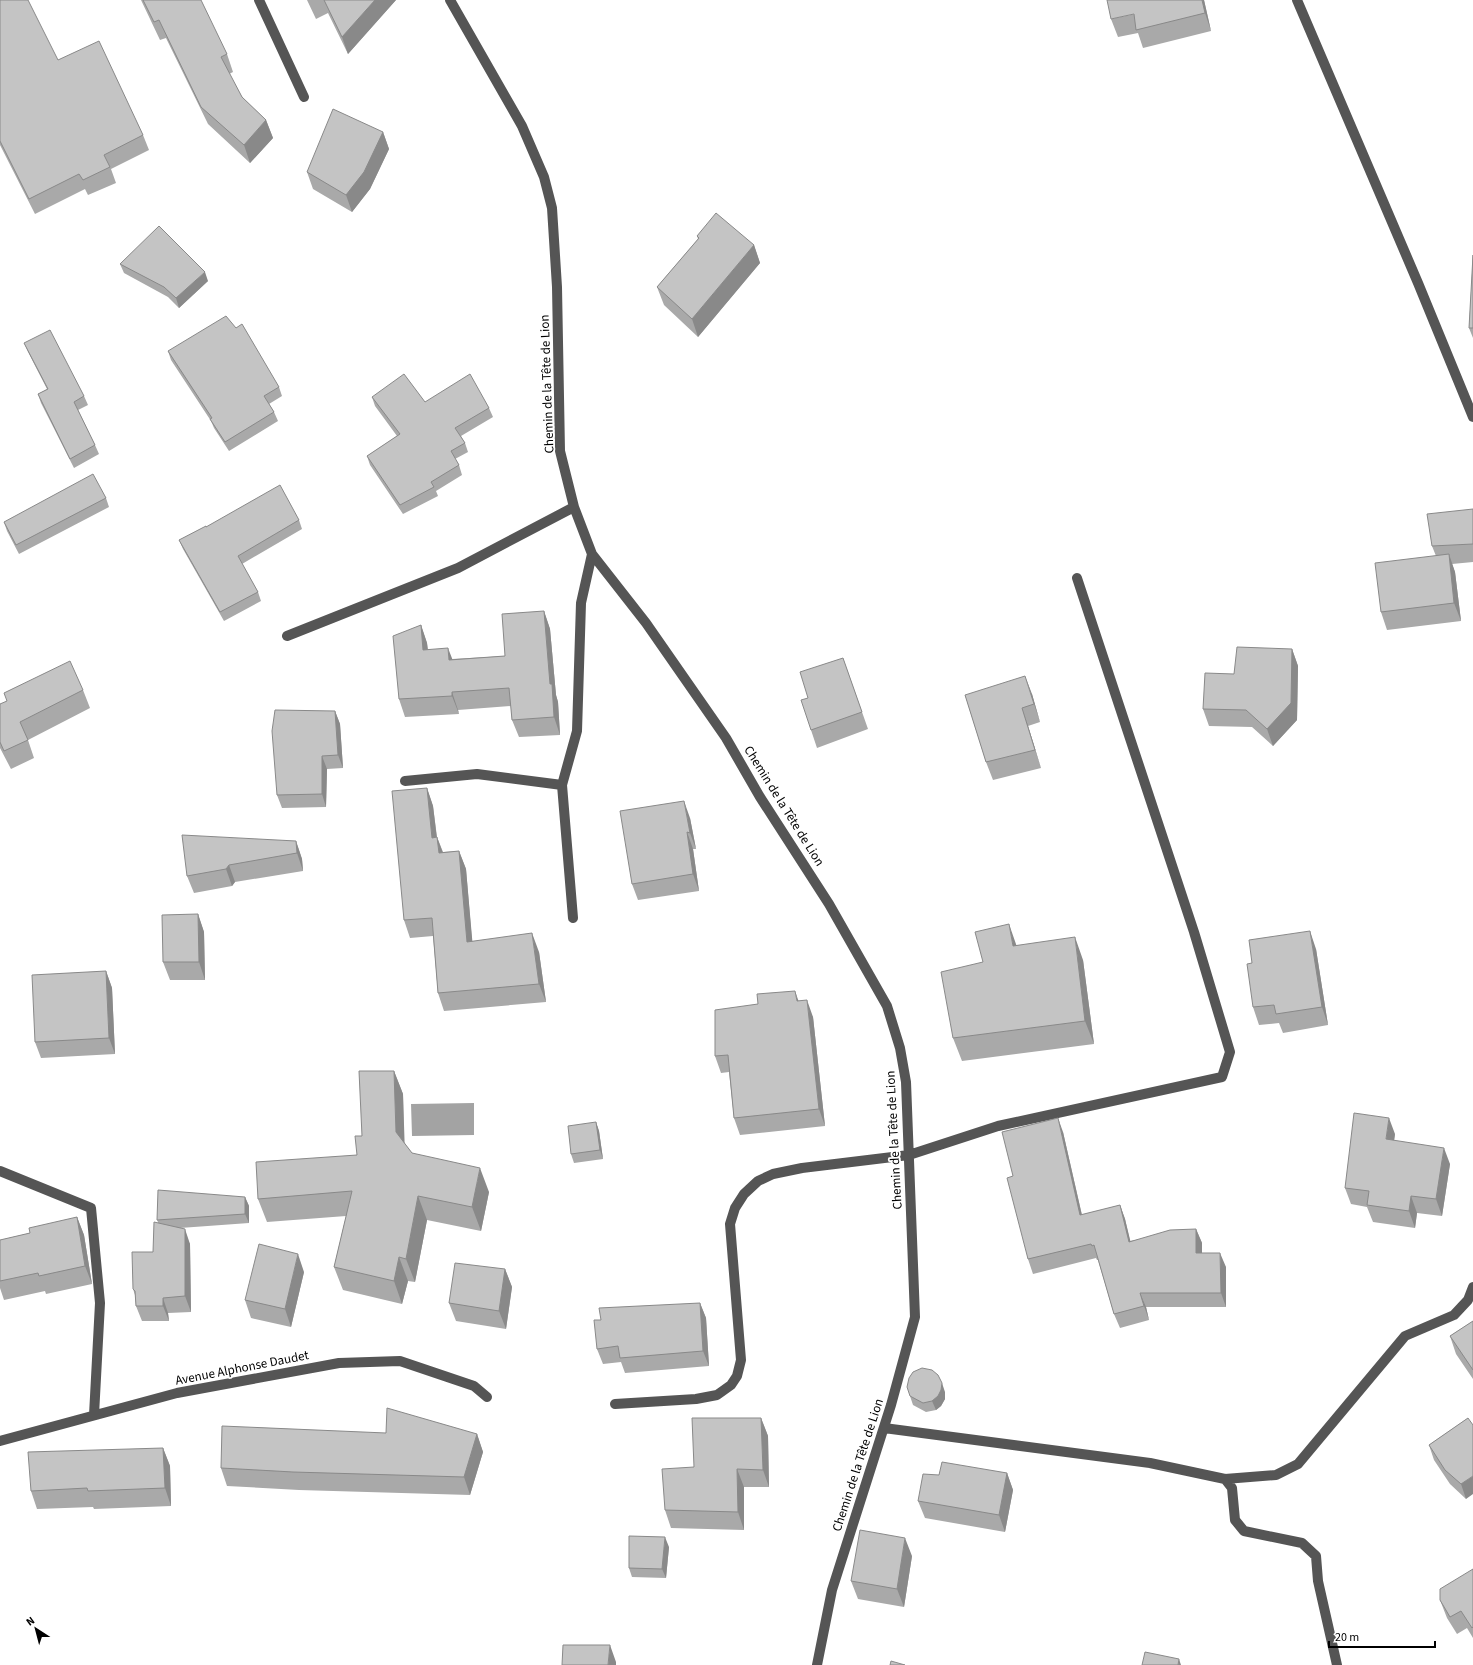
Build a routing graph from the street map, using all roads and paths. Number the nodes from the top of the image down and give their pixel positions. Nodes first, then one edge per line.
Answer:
1 (259, 0) edge
2 (450, 0) edge
3 (1297, 0) edge
4 (304, 97) dead end
5 (1473, 417) edge
6 (574, 507) junction
7 (592, 554) junction
8 (1078, 578) dead end
9 (287, 636) dead end
10 (405, 781) dead end
11 (562, 785) junction
12 (573, 918) dead end
13 (909, 1155) junction
14 (0, 1171) edge
15 (1473, 1287) edge
16 (487, 1397) dead end
17 (615, 1404) dead end
18 (94, 1416) junction
19 (884, 1428) junction
20 (0, 1441) edge
21 (1225, 1479) junction
22 (816, 1665) edge
23 (1337, 1665) edge

1 - 4 street
2 - 6 street, Chemin de la Tête de Lion
3 - 5 street
6 - 7 street, Chemin de la Tête de Lion
6 - 9 street
7 - 11 street
7 - 13 street, Chemin de la Tête de Lion
8 - 13 street
10 - 11 street
11 - 12 street
13 - 17 street
13 - 19 street, Chemin de la Tête de Lion
14 - 18 street
15 - 21 street
16 - 18 street, Avenue Alphonse Daudet
18 - 20 street, Avenue Alphonse Daudet
19 - 21 street
19 - 22 street, Chemin de la Tête de Lion
21 - 23 street

